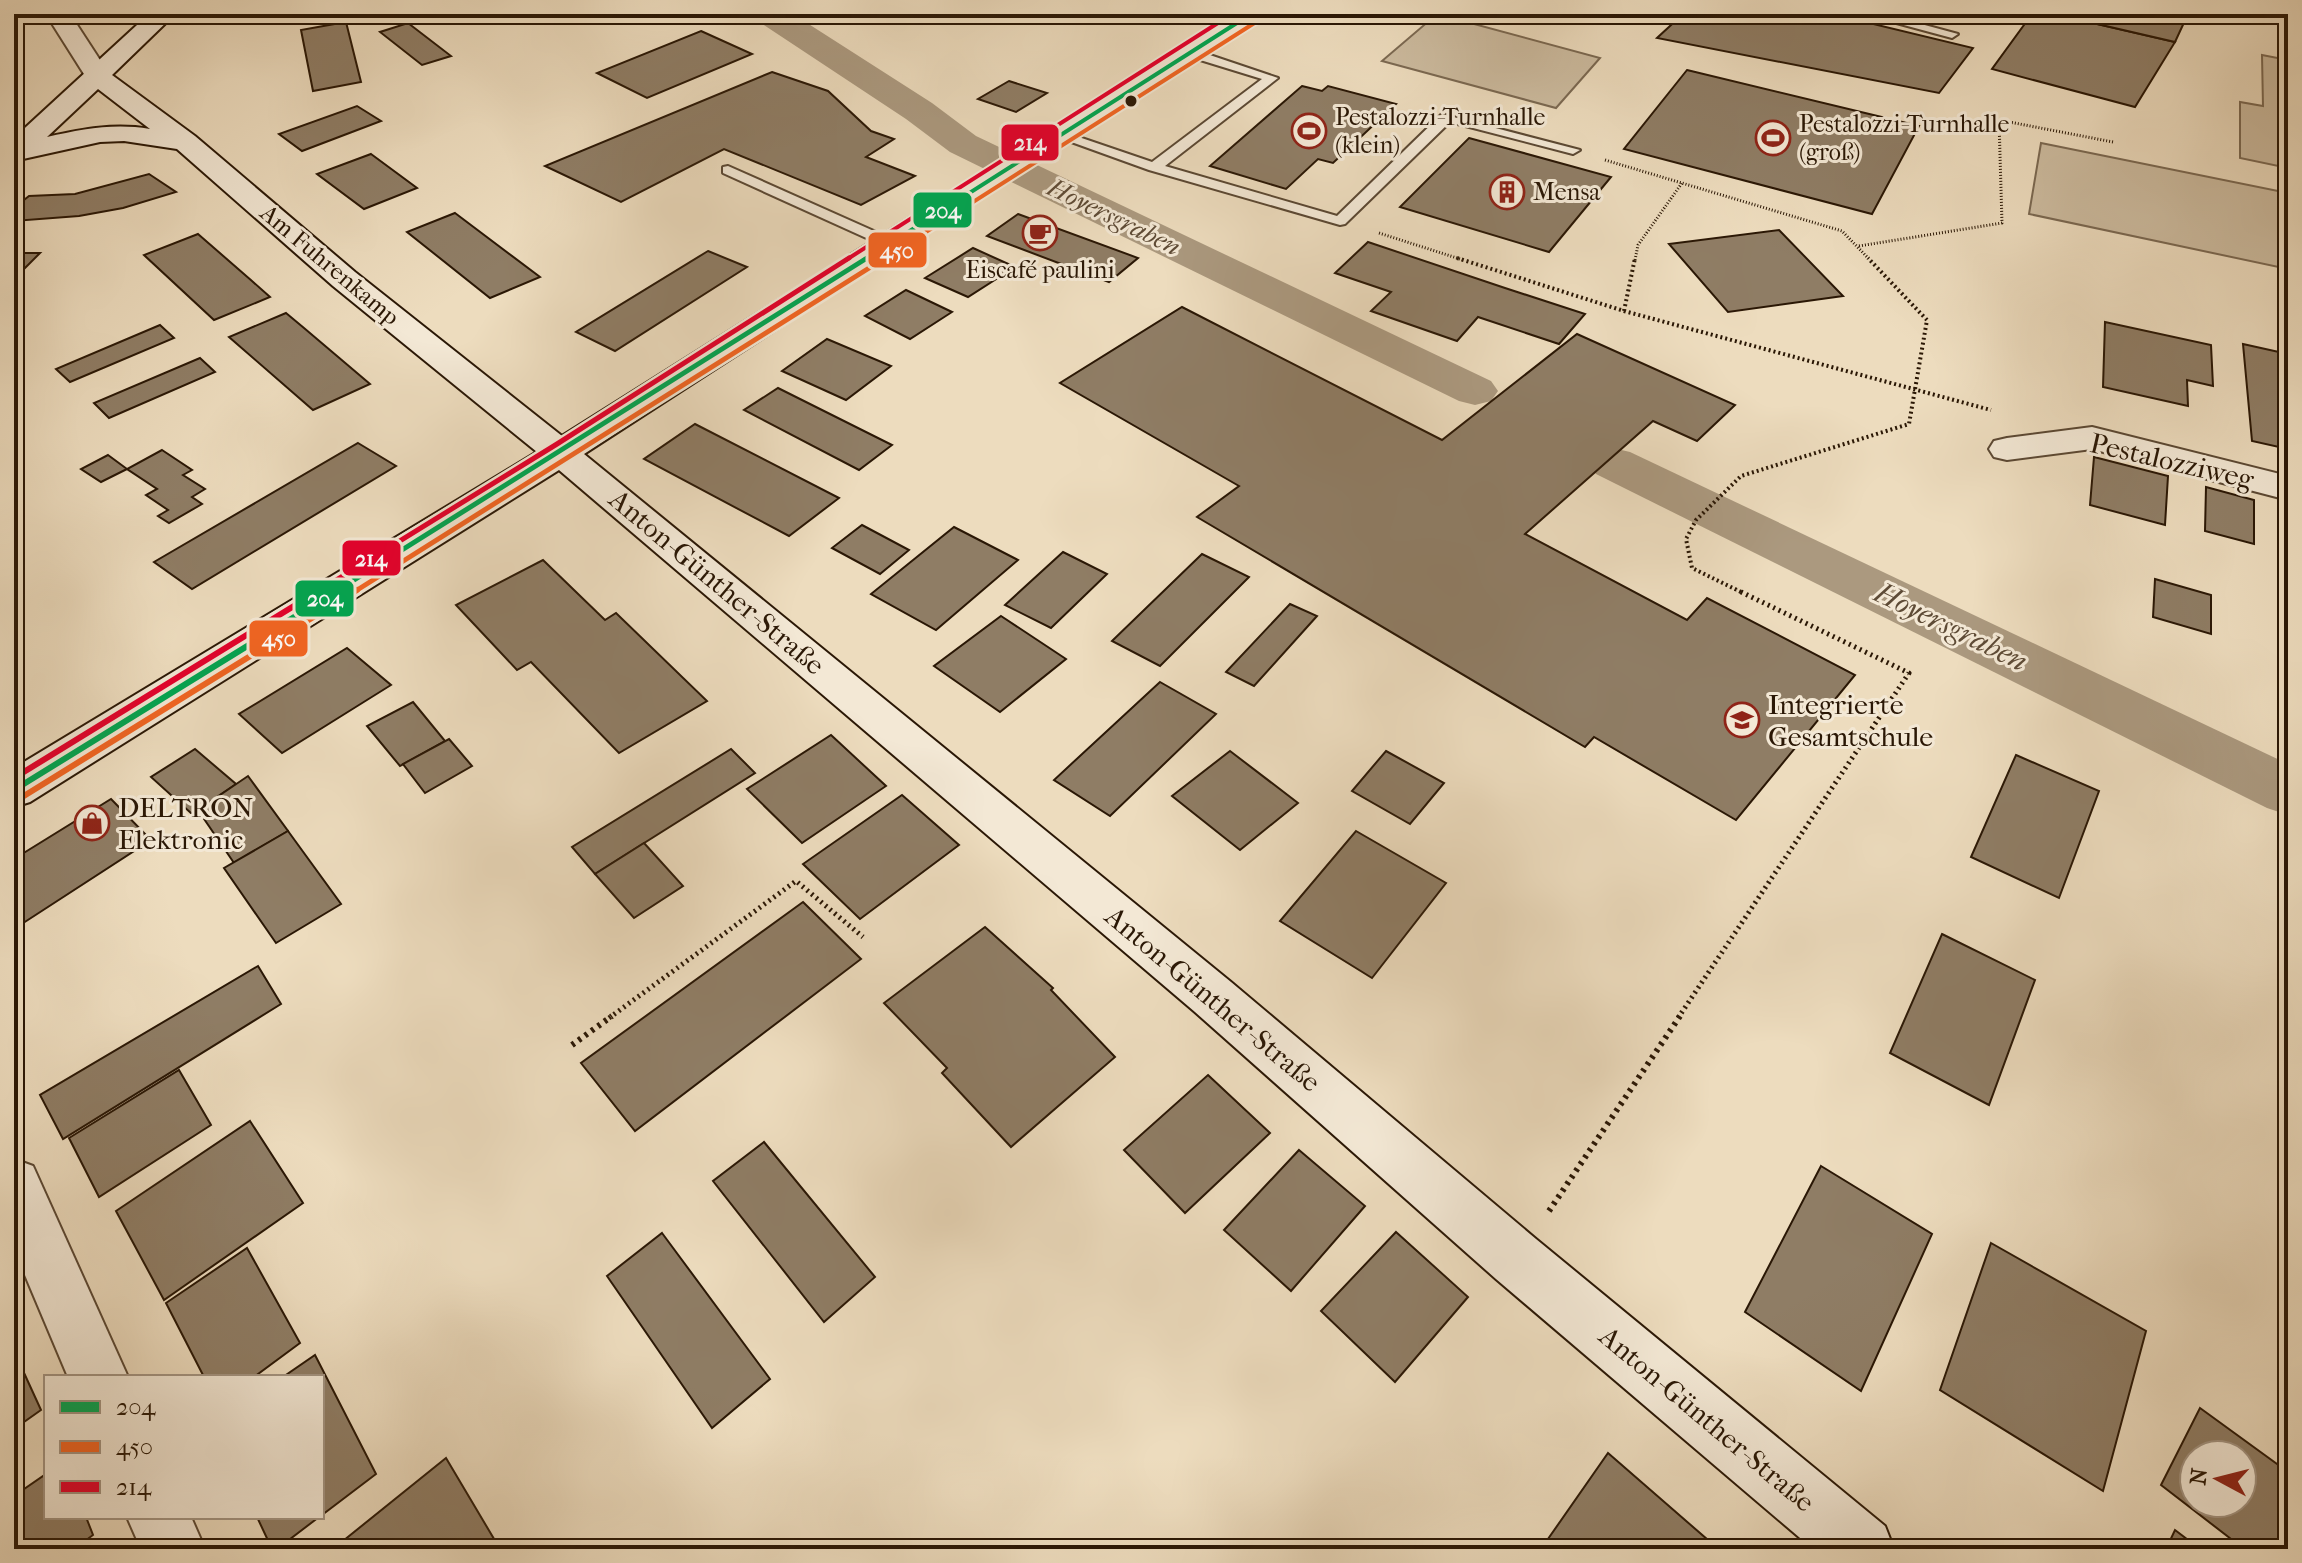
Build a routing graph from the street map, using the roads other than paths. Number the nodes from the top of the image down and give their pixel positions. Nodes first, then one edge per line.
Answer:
1 (58, 14) edge
2 (163, 14) edge
3 (1251, 14) edge
4 (1869, 14) edge
5 (1952, 34) dead end
6 (1188, 52) junction
7 (98, 77) junction
8 (185, 142) junction
9 (1049, 142) junction
10 (1573, 150) road end
11 (15, 152) edge
12 (1154, 167) junction
13 (728, 170) dead end
14 (889, 243) junction
15 (2007, 449) dead end
16 (562, 452) junction
17 (2288, 488) edge
18 (14, 790) edge
19 (14, 1185) edge
20 (97, 1375) edge
21 (160, 1519) edge
22 (1841, 1542) edge
23 (173, 1549) edge

1 - 7 main road
2 - 7 main road
3 - 6 main road
4 - 5 lane
6 - 9 main road
6 - 12 lane
7 - 8 main road, Am Fuhrenkamp
7 - 11 main road
8 - 11 main road
8 - 16 main road, Am Fuhrenkamp
9 - 12 lane
9 - 14 main road
10 - 12 lane
13 - 14 lane
14 - 16 main road
15 - 17 main road, Pestalozziweg
16 - 18 main road
16 - 22 main road, Anton-Günther-Straße
19 - 20 main road
21 - 23 main road

